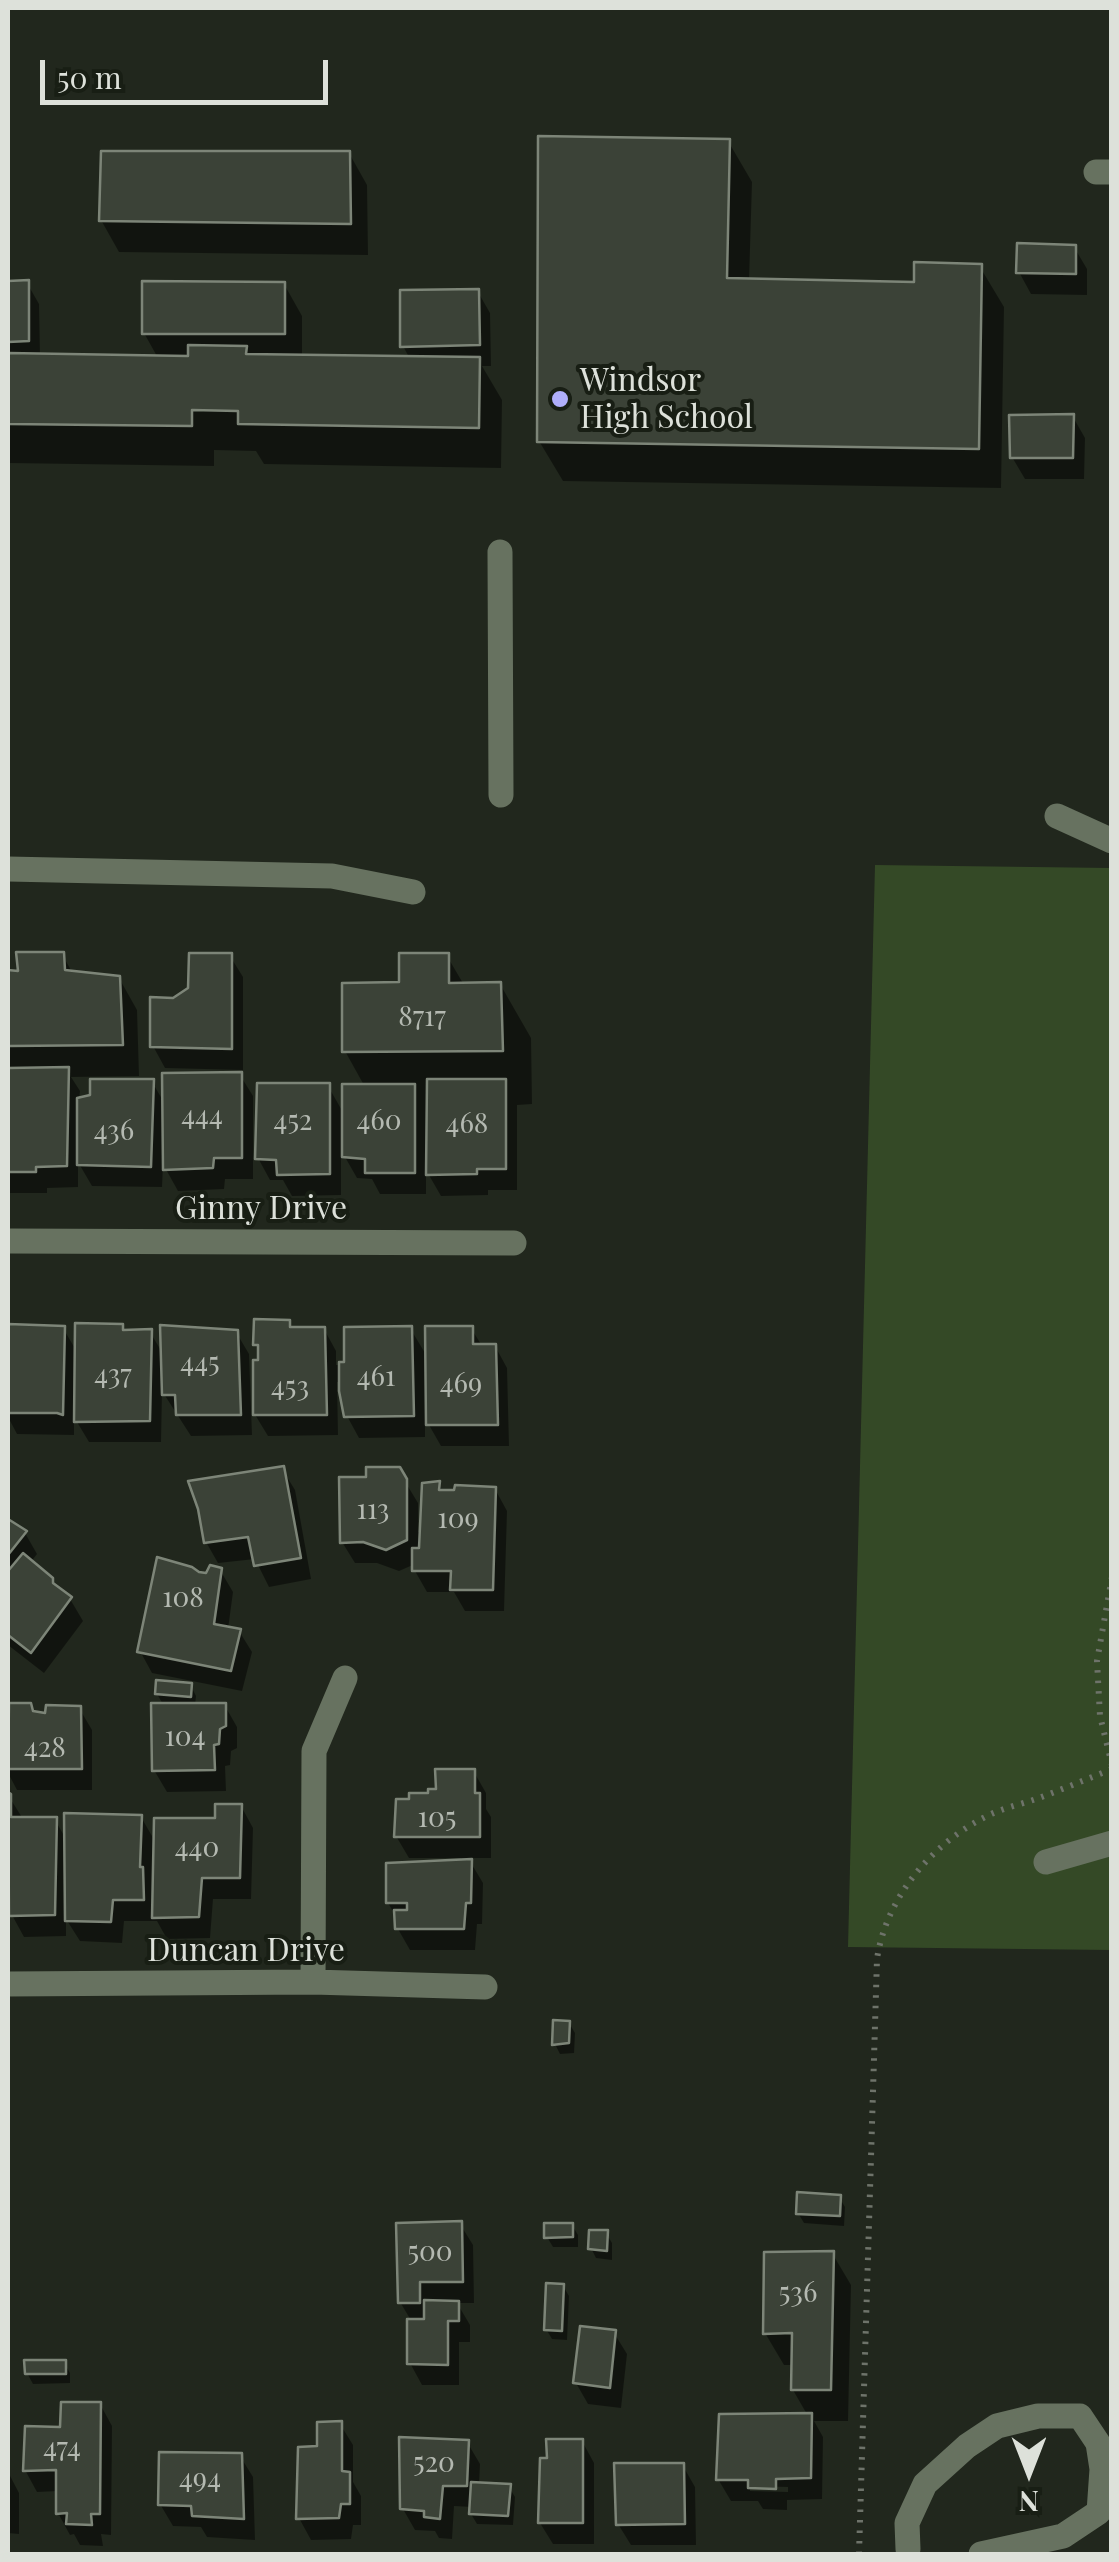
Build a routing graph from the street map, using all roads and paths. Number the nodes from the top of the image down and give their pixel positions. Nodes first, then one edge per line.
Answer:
1 (500, 552) dead end
2 (501, 794) dead end
3 (1058, 816) dead end
4 (1112, 840) edge
5 (8, 869) edge
6 (413, 892) dead end
7 (8, 1241) edge
8 (514, 1242) dead end
9 (1112, 1577) edge
10 (345, 1678) dead end
11 (1112, 1767) edge
12 (1112, 1843) edge
13 (1046, 1862) dead end
14 (313, 1982) junction
15 (8, 1984) edge
16 (486, 1987) dead end
17 (1106, 2512) edge
18 (909, 2553) edge
19 (860, 2554) edge
20 (981, 2554) edge

1 - 2 street
3 - 4 street
5 - 6 street
7 - 8 street, Ginny Drive
9 - 11 path
10 - 14 street
11 - 19 path
12 - 13 street
14 - 15 street, Duncan Drive
14 - 16 street, Duncan Drive
17 - 18 street
17 - 20 street

